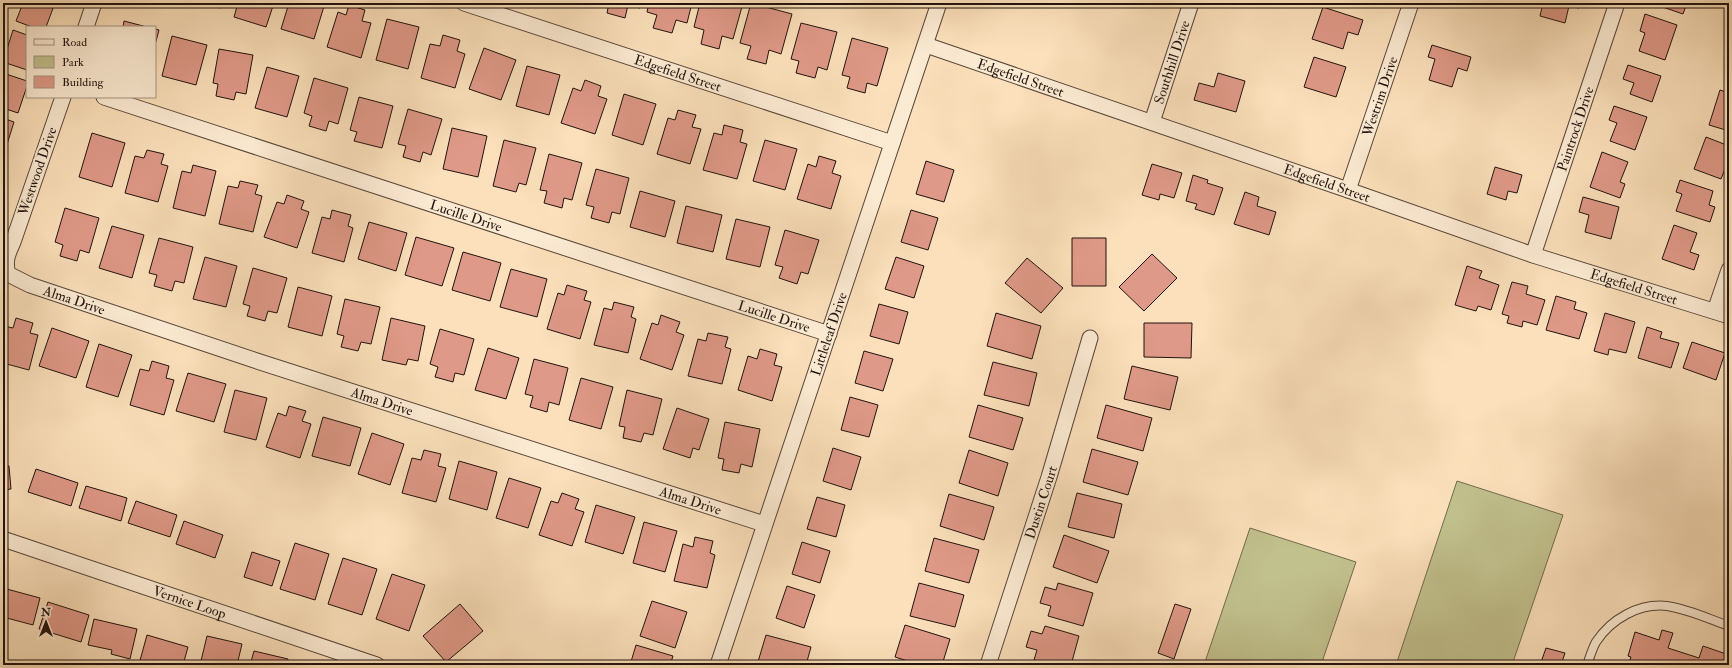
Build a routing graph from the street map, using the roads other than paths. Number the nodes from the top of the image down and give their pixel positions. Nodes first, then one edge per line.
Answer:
1 (94, 3) edge
2 (464, 3) edge
3 (939, 3) edge
4 (1191, 3) edge
5 (1411, 3) edge
6 (1617, 3) edge
7 (86, 26) edge
8 (926, 45) junction
9 (63, 98) edge
10 (107, 98) edge
11 (1152, 122) junction
12 (892, 143) junction
13 (1348, 190) junction
14 (1533, 255) junction
15 (6, 268) joint
16 (1729, 270) edge
17 (1722, 313) edge
18 (829, 334) junction
19 (1090, 338) dead end
20 (764, 524) junction
21 (3, 539) edge
22 (1729, 626) edge
23 (377, 665) edge
24 (718, 665) edge
25 (988, 665) edge
26 (1587, 665) edge

1 - 7 street
2 - 12 street, Edgefield Street
3 - 8 street, Littleleaf Drive
4 - 11 street, Southhill Drive
5 - 13 street, Westrim Drive
6 - 14 street, Paintrock Drive
8 - 11 street, Edgefield Street
8 - 12 street, Littleleaf Drive
9 - 15 street, Westwood Drive
10 - 18 street, Lucille Drive
11 - 13 street, Edgefield Street
12 - 18 street, Littleleaf Drive
13 - 14 street, Edgefield Street
14 - 17 street, Edgefield Street
15 - 20 street, Alma Drive
16 - 17 street
18 - 20 street, Littleleaf Drive
19 - 25 street, Dustin Court
20 - 24 street, Littleleaf Drive
21 - 23 street, Vernice Loop
22 - 26 lane

